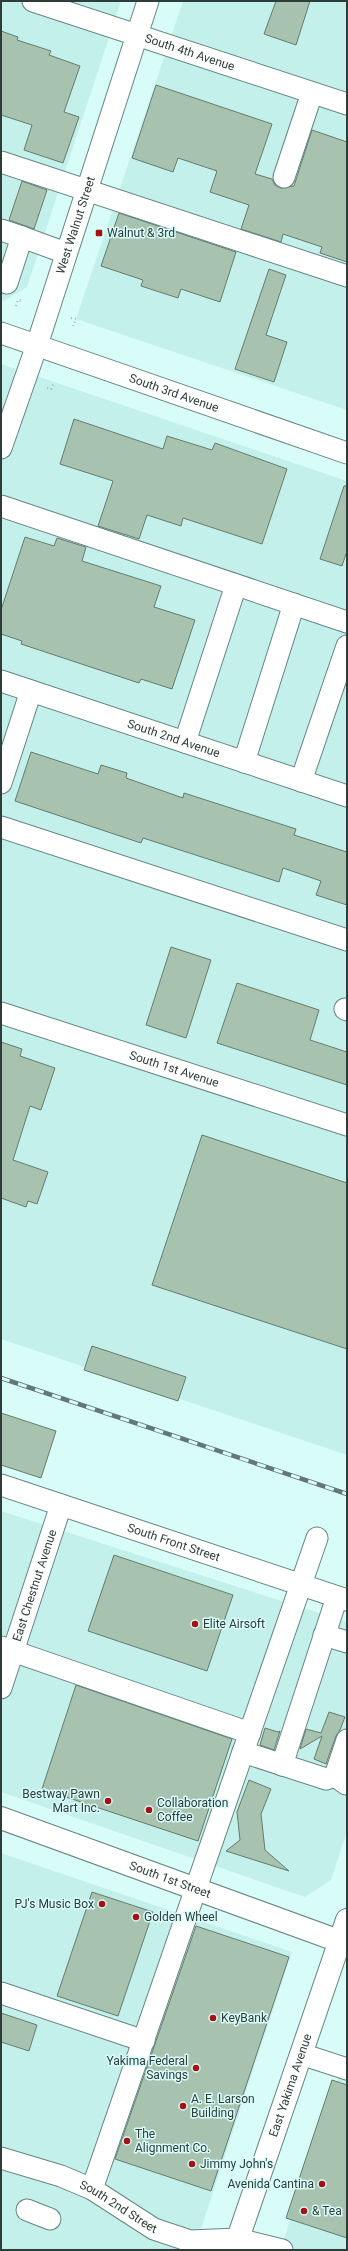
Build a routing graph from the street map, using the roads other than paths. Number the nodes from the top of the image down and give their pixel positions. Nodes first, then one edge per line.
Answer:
1 (34, 1) edge
2 (148, 1) edge
3 (136, 36) junction
4 (312, 93) junction
5 (347, 104) edge
6 (1, 162) edge
7 (284, 177) dead end
8 (86, 192) junction
9 (1, 230) edge
10 (22, 237) junction
11 (66, 253) junction
12 (347, 276) edge
13 (7, 283) dead end
14 (1, 333) edge
15 (37, 345) junction
16 (1, 448) edge
17 (347, 452) edge
18 (1, 506) edge
19 (236, 585) junction
20 (294, 604) junction
21 (347, 622) edge
22 (347, 646) edge
23 (1, 681) edge
24 (31, 691) junction
25 (185, 742) junction
26 (7, 743) edge
27 (244, 762) junction
28 (301, 781) junction
29 (1, 783) edge
30 (347, 796) edge
31 (1, 827) edge
32 (347, 940) edge
33 (1, 1013) edge
34 (347, 1125) edge
35 (1, 1485) edge
36 (61, 1505) junction
37 (317, 1538) dead end
38 (301, 1584) junction
39 (342, 1598) edge
40 (324, 1635) junction
41 (347, 1642) edge
42 (7, 1649) edge
43 (1, 1688) edge
44 (250, 1733) junction
45 (347, 1740) edge
46 (243, 1752) junction
47 (282, 1765) junction
48 (341, 1781) edge
49 (1, 1818) edge
50 (196, 1889) junction
51 (347, 1920) edge
52 (343, 1943) edge
53 (3, 1999) edge
54 (144, 2040) junction
55 (302, 2054) junction
56 (347, 2069) edge
57 (1, 2158) edge
58 (92, 2189) junction
59 (27, 2210) dead end
60 (50, 2219) dead end
61 (236, 2244) edge
62 (282, 2250) edge

1 - 3 street, South 4th Avenue
2 - 3 street, West Walnut Street
3 - 4 street, South 4th Avenue
3 - 8 street, West Walnut Street
4 - 5 street, South 4th Avenue
4 - 7 street
6 - 8 street
8 - 11 street, West Walnut Street
8 - 12 street
9 - 10 street
10 - 11 street
10 - 13 street
11 - 15 street, West Walnut Street
14 - 15 street, South 3rd Avenue
15 - 16 street, West Walnut Street
15 - 17 street, South 3rd Avenue
18 - 19 street
19 - 20 street
19 - 25 street
20 - 21 street
20 - 27 street
22 - 28 street
23 - 24 street, South 2nd Avenue
24 - 25 street, South 2nd Avenue
24 - 26 street
25 - 27 street, South 2nd Avenue
26 - 29 street
27 - 28 street, South 2nd Avenue
28 - 30 street, South 2nd Avenue
31 - 32 street
33 - 34 street, South 1st Avenue
35 - 36 street, South Front Street
36 - 38 street, South Front Street
36 - 42 street, East Chestnut Avenue
37 - 38 street
38 - 39 street, South Front Street
38 - 44 street
39 - 40 street
40 - 41 street
40 - 47 street
42 - 43 street, East Chestnut Avenue
42 - 44 street
44 - 46 street
45 - 48 street
46 - 47 street
46 - 50 street
47 - 48 street
49 - 50 main road, South 1st Street
50 - 52 main road, South 1st Street
50 - 54 street
51 - 52 main road, East Yakima Avenue
52 - 55 main road, East Yakima Avenue
53 - 54 street
54 - 58 street
55 - 56 street
55 - 61 main road, East Yakima Avenue
57 - 58 street, South 2nd Street
58 - 61 street, South 2nd Street
59 - 60 street
61 - 62 street, South 2nd Street

